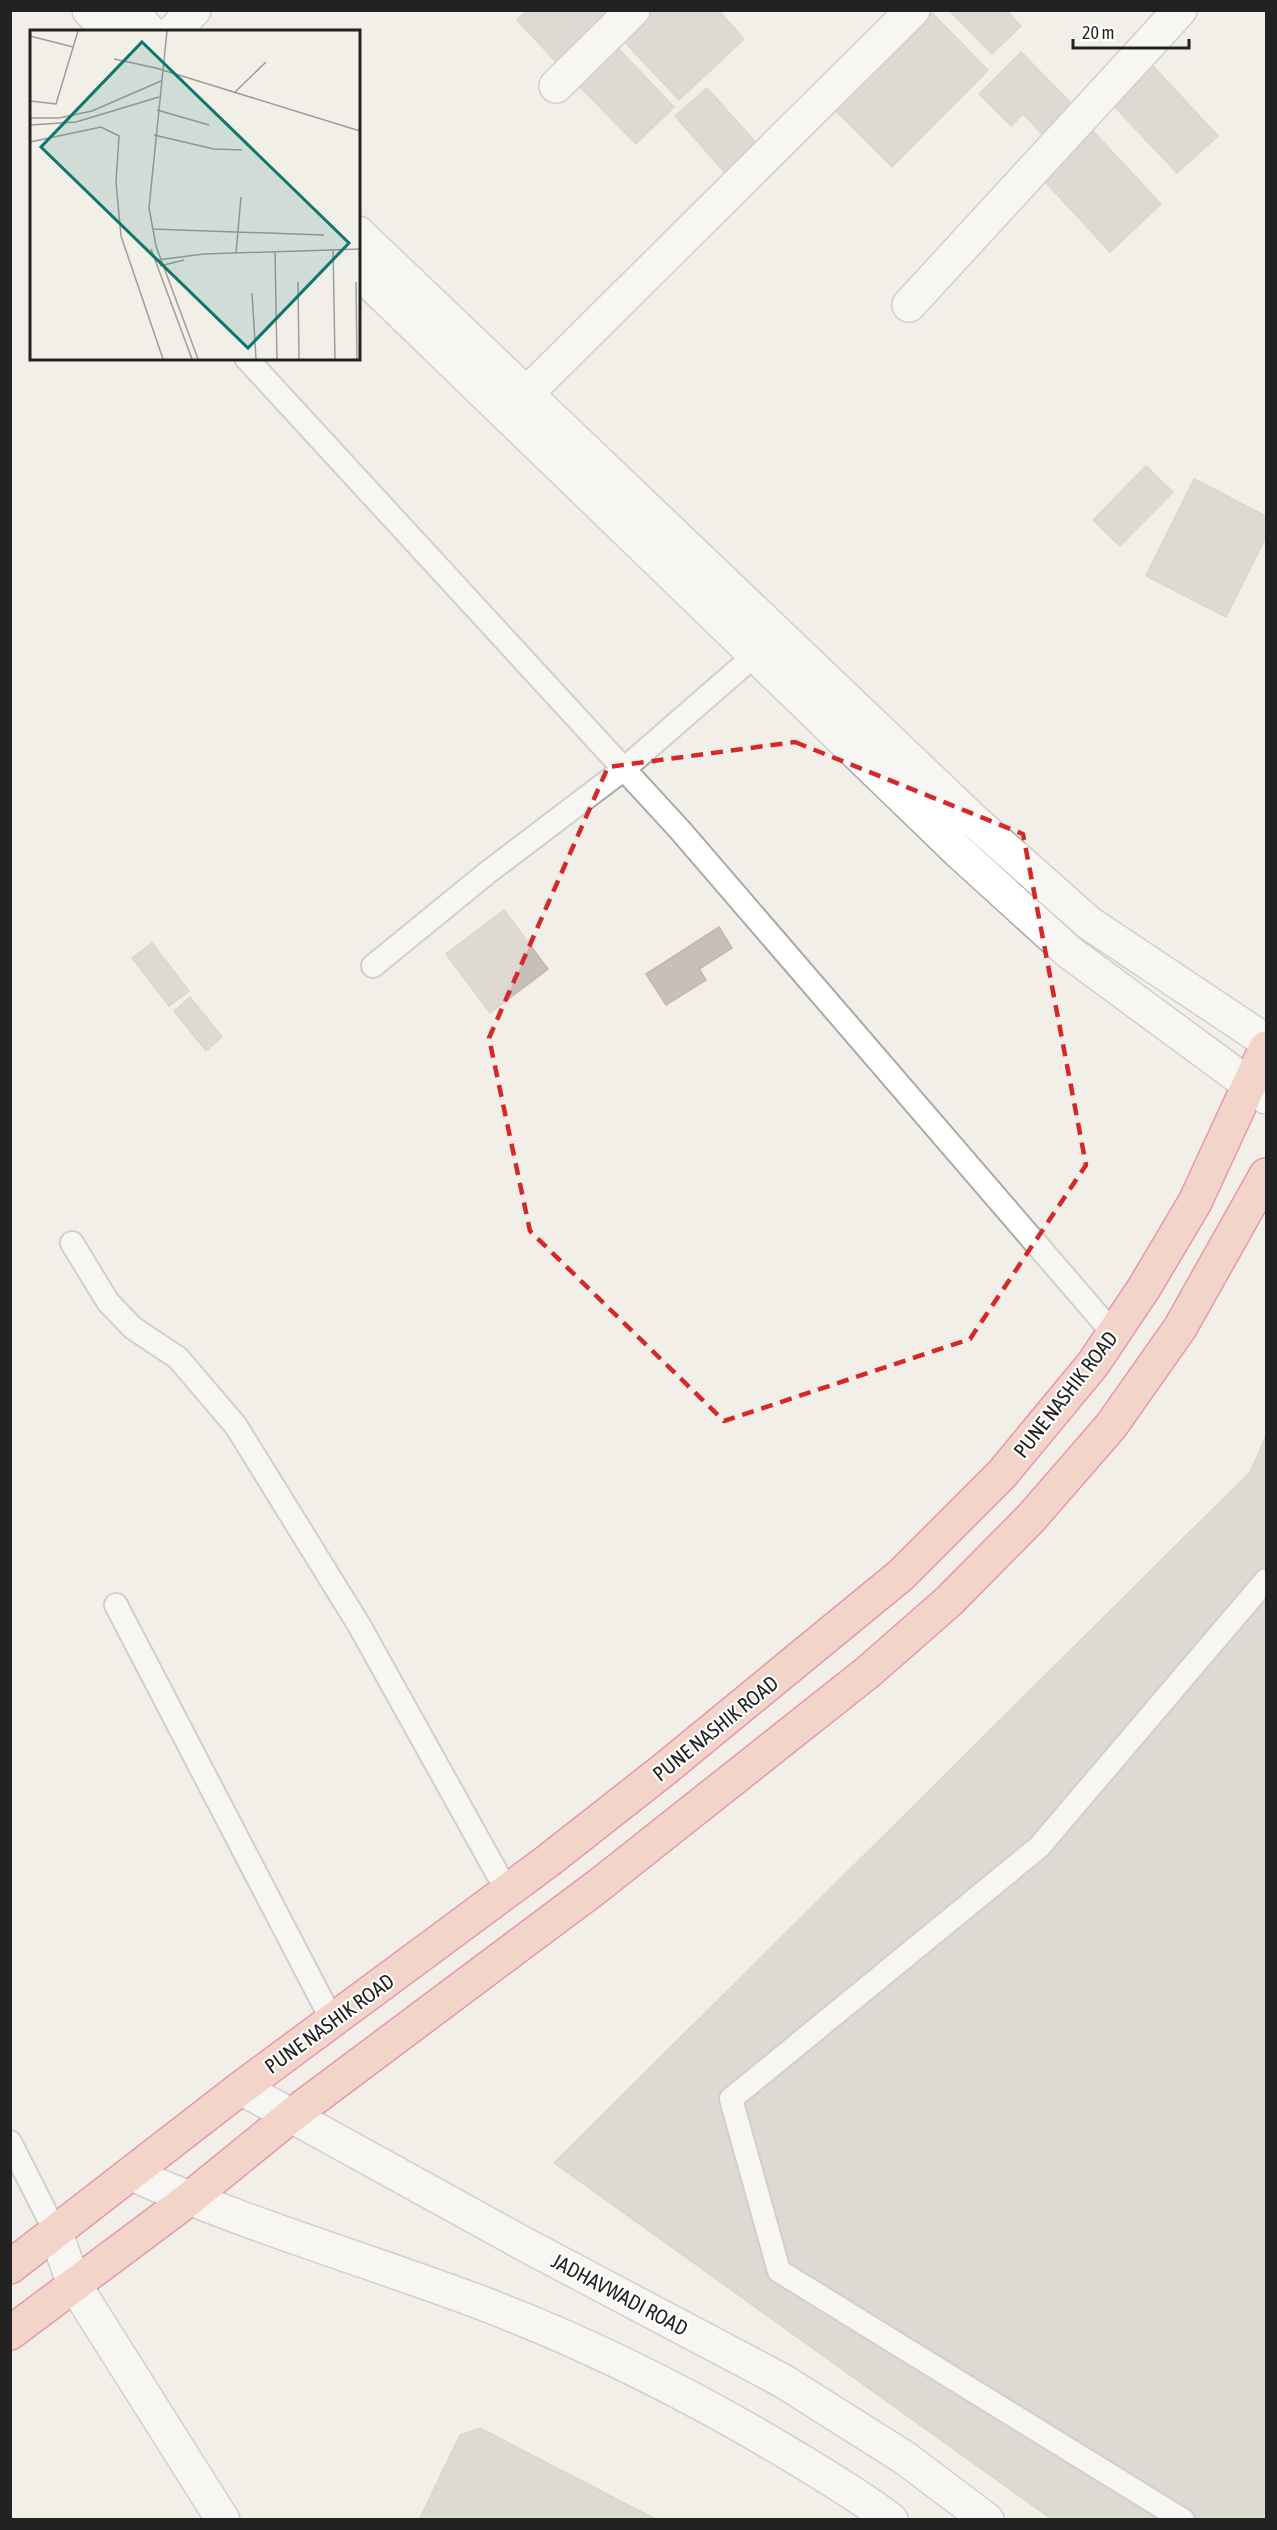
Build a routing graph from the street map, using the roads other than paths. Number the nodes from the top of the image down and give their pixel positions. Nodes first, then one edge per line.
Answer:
1 (89, 10) edge
2 (130, 10) edge
3 (194, 10) edge
4 (633, 10) edge
5 (914, 10) edge
6 (1180, 10) edge
7 (108, 30) edge
8 (148, 30) edge
9 (175, 30) edge
10 (556, 86) dead end
11 (360, 235) edge
12 (360, 273) edge
13 (909, 305) dead end
14 (248, 360) edge
15 (517, 403) junction
16 (756, 656) junction
17 (624, 769) junction
18 (373, 966) dead end
19 (1266, 1041) edge
20 (1266, 1048) edge
21 (1258, 1092) edge
22 (1266, 1175) edge
23 (72, 1243) dead end
24 (1113, 1333) junction
25 (1266, 1580) edge
26 (116, 1605) dead end
27 (507, 1891) junction
28 (332, 2020) junction
29 (241, 2088) junction
30 (292, 2115) junction
31 (10, 2142) edge
32 (132, 2174) junction
33 (189, 2199) junction
34 (55, 2231) junction
35 (10, 2267) edge
36 (74, 2284) junction
37 (10, 2333) edge
38 (223, 2520) edge
39 (891, 2520) edge
40 (987, 2520) edge
41 (1183, 2520) edge

1 - 7 street
2 - 8 street
3 - 9 street
4 - 10 street
5 - 15 street
6 - 13 street
11 - 15 street
12 - 15 street
14 - 17 lane
15 - 16 street
15 - 19 street
16 - 17 lane
16 - 21 street
17 - 18 lane
17 - 24 lane
20 - 21 highway, PUNE NASHIK ROAD
21 - 24 highway, PUNE NASHIK ROAD
22 - 30 highway
23 - 27 lane
24 - 27 highway, PUNE NASHIK ROAD
25 - 41 lane
26 - 28 lane
27 - 28 highway, PUNE NASHIK ROAD
28 - 29 highway, PUNE NASHIK ROAD
29 - 30 street, JADHAVWADI ROAD
29 - 32 highway, PUNE NASHIK ROAD
30 - 33 highway
30 - 40 street, JADHAVWADI ROAD
31 - 34 lane
32 - 33 street
32 - 34 highway, PUNE NASHIK ROAD
33 - 36 highway
33 - 39 street
34 - 35 highway, PUNE NASHIK ROAD
34 - 36 street
36 - 37 highway
36 - 38 street

